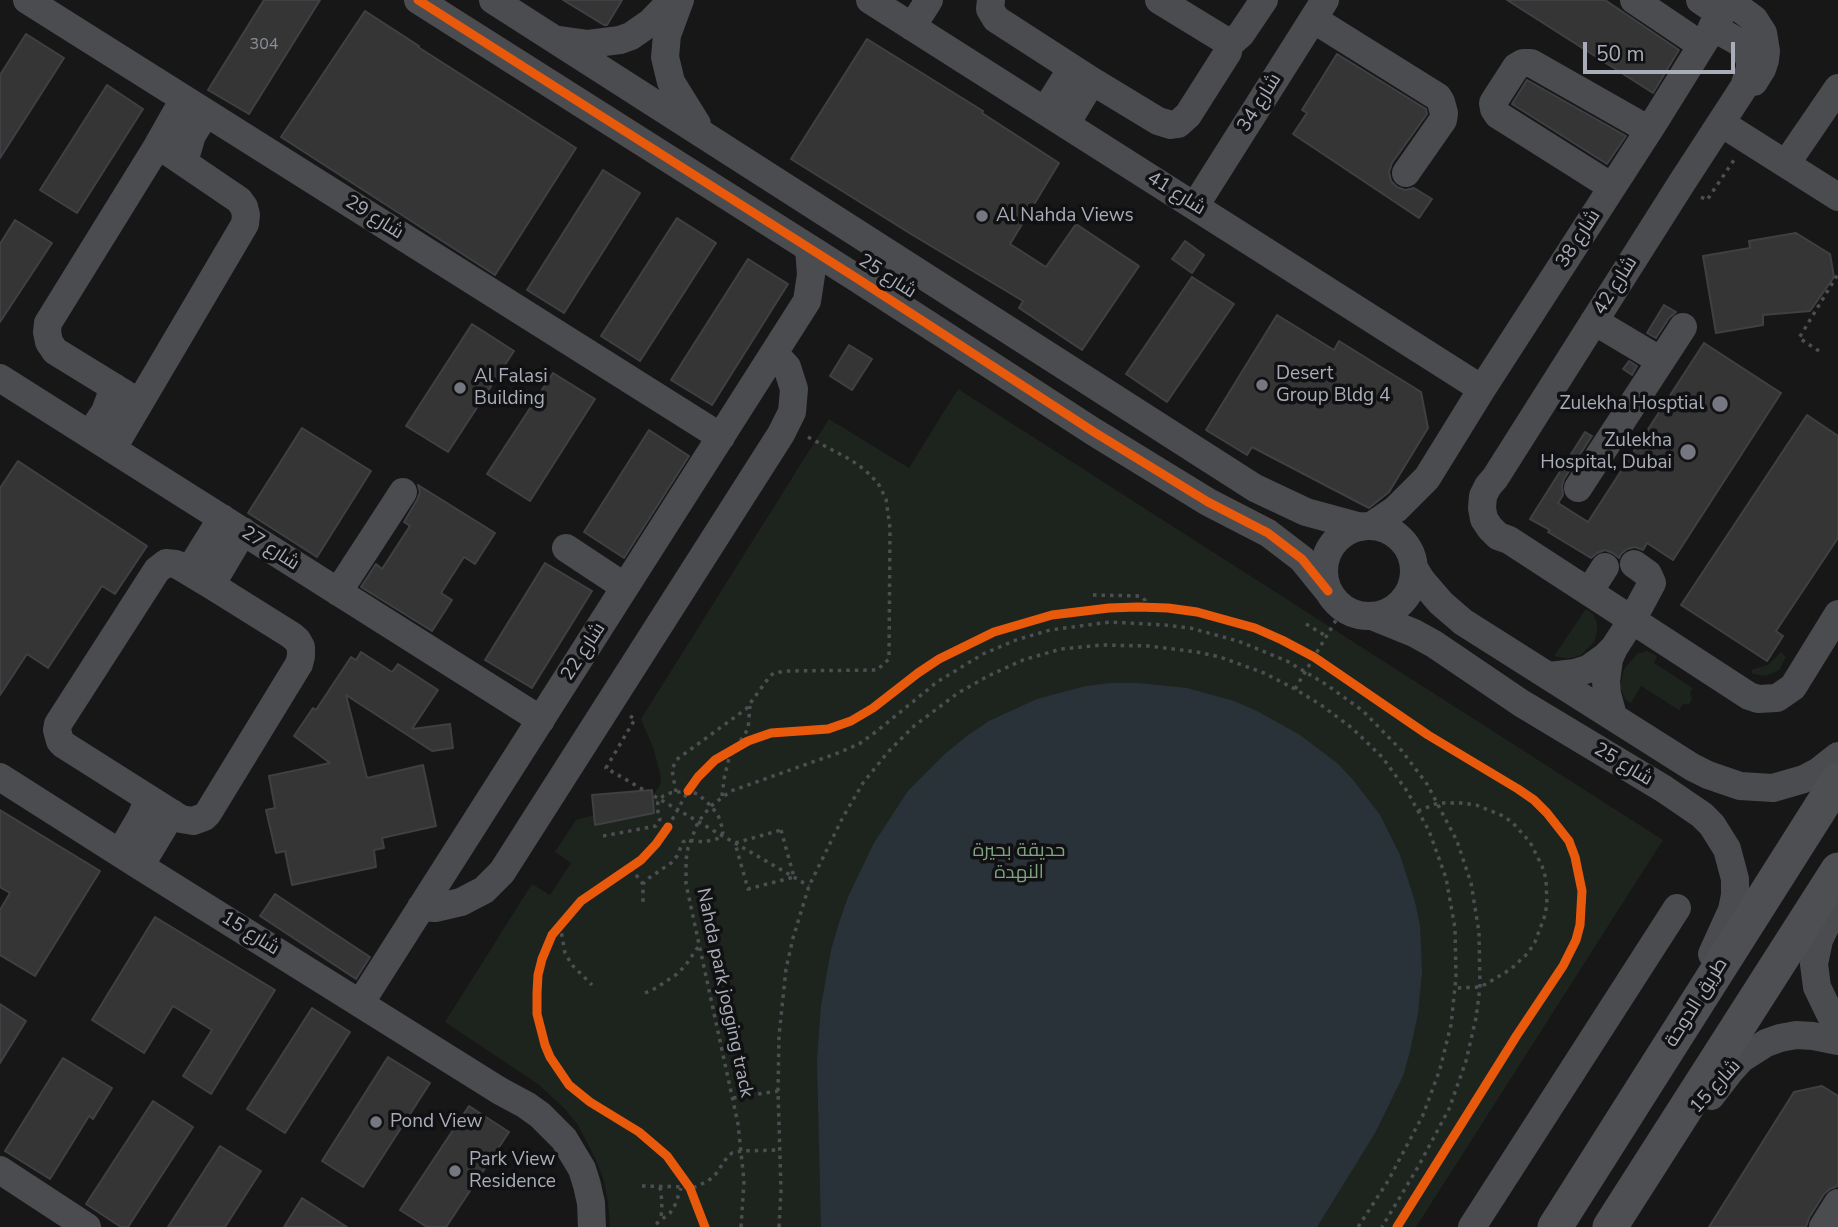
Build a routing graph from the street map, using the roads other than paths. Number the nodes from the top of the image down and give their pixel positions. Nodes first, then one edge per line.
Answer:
1 (27, 0) edge
2 (418, 0) edge
3 (494, 0) edge
4 (672, 0) edge
5 (680, 0) edge
6 (870, 0) edge
7 (929, 0) edge
8 (992, 0) edge
9 (1159, 0) edge
10 (1264, 0) edge
11 (1634, 0) edge
12 (1319, 10) edge
13 (1716, 15) edge
14 (912, 27) junction
15 (555, 39) junction
16 (1228, 43) junction
17 (1082, 75) junction
18 (1838, 89) edge
19 (195, 106) junction
20 (1623, 107) dead end
21 (1055, 118) junction
22 (1721, 122) junction
23 (1651, 127) junction
24 (705, 135) junction
25 (158, 145) junction
26 (184, 162) junction
27 (1786, 164) junction
28 (1406, 173) dead end
29 (1577, 173) dead end
30 (1610, 190) junction
31 (1838, 197) edge
32 (1195, 206) junction
33 (809, 248) junction
34 (858, 279) junction
35 (807, 301) junction
36 (1594, 321) junction
37 (1683, 327) dead end
38 (774, 353) junction
39 (1661, 361) junction
40 (0, 377) edge
41 (114, 387) junction
42 (1482, 389) junction
43 (138, 402) junction
44 (720, 437) junction
45 (102, 441) junction
46 (1427, 478) junction
47 (1578, 488) dead end
48 (404, 492) dead end
49 (232, 525) junction
50 (1366, 527) junction
51 (566, 548) dead end
52 (1413, 562) junction
53 (1648, 565) dead end
54 (1605, 567) dead end
55 (200, 578) junction
56 (625, 587) junction
57 (338, 592) junction
58 (1589, 592) junction
59 (1336, 600) junction
60 (1838, 614) edge
61 (1372, 616) junction
62 (1632, 620) junction
63 (1614, 648) junction
64 (1549, 676) junction
65 (1613, 716) junction
66 (541, 719) junction
67 (1838, 756) edge
68 (0, 777) edge
69 (1838, 780) edge
70 (160, 806) junction
71 (130, 860) junction
72 (1838, 870) edge
73 (1838, 900) edge
74 (421, 907) junction
75 (1677, 908) dead end
76 (1700, 998) junction
77 (360, 1002) junction
78 (1838, 1023) edge
79 (1838, 1041) edge
80 (500, 1091) junction
81 (1674, 1127) junction
82 (0, 1170) edge
83 (1838, 1203) edge
84 (1619, 1219) edge
85 (87, 1227) edge
86 (575, 1227) edge
87 (592, 1227) edge
88 (1472, 1227) edge
89 (1556, 1227) edge
90 (1823, 1227) edge

1 - 19 street, شارع 29
2 - 33 street, شارع 25
3 - 15 street, شارع 25
4 - 15 street
5 - 24 street
6 - 14 street, شارع 41
7 - 14 street
8 - 17 street
9 - 16 street
10 - 16 street
11 - 13 street, شارع 42
12 - 28 street
12 - 32 street, شارع 34
13 - 22 street, شارع 42
13 - 23 street, شارع 38
14 - 21 street, شارع 41
15 - 24 street, شارع 25
16 - 17 street
17 - 21 street
18 - 27 street
19 - 25 street
19 - 26 street
19 - 44 street, شارع 29
20 - 23 street
21 - 32 street, شارع 41
22 - 27 street
22 - 36 street, شارع 42
23 - 30 street, شارع 38
23 - 30 street
24 - 50 street, شارع 25
25 - 26 street
25 - 41 street
26 - 43 street
27 - 31 street
29 - 30 street
30 - 42 street, شارع 38
32 - 42 street, شارع 41
33 - 34 street, شارع 25
33 - 35 street, شارع 22
34 - 35 street
34 - 59 street, شارع 25
35 - 38 street, شارع 22
36 - 39 street
36 - 58 street, شارع 42
37 - 39 street
38 - 44 street, شارع 22
38 - 74 street
39 - 47 street
40 - 45 street, شارع 27
41 - 43 street
41 - 45 street
42 - 46 street, شارع 38
43 - 45 street
44 - 56 street, شارع 22
45 - 49 street, شارع 27
46 - 50 street, شارع 38
46 - 52 street, شارع 38
48 - 57 street
49 - 55 street
49 - 57 street, شارع 27
50 - 52 street
50 - 59 street
51 - 56 street
52 - 61 street
52 - 64 street, شارع 25
53 - 62 street
54 - 58 street
55 - 70 street
55 - 70 street
56 - 66 street, شارع 22
57 - 66 street, شارع 27
58 - 62 street, شارع 42
59 - 61 street
60 - 62 street, شارع 42
61 - 76 street, شارع 25
62 - 63 street
63 - 64 street
63 - 65 street
64 - 65 street, شارع 25
65 - 67 street, شارع 25
66 - 74 street, شارع 22
68 - 71 street, شارع 15
69 - 76 main road, طريق الدوحة
70 - 71 street
71 - 77 street, شارع 15
72 - 81 main road
73 - 78 street
74 - 77 street, شارع 22
75 - 88 street
76 - 89 main road, طريق الدوحة
77 - 80 street, شارع 15
79 - 81 street, شارع 15
80 - 86 street, شارع 15
80 - 87 street, شارع 15
81 - 84 main road
82 - 85 street
83 - 90 street

